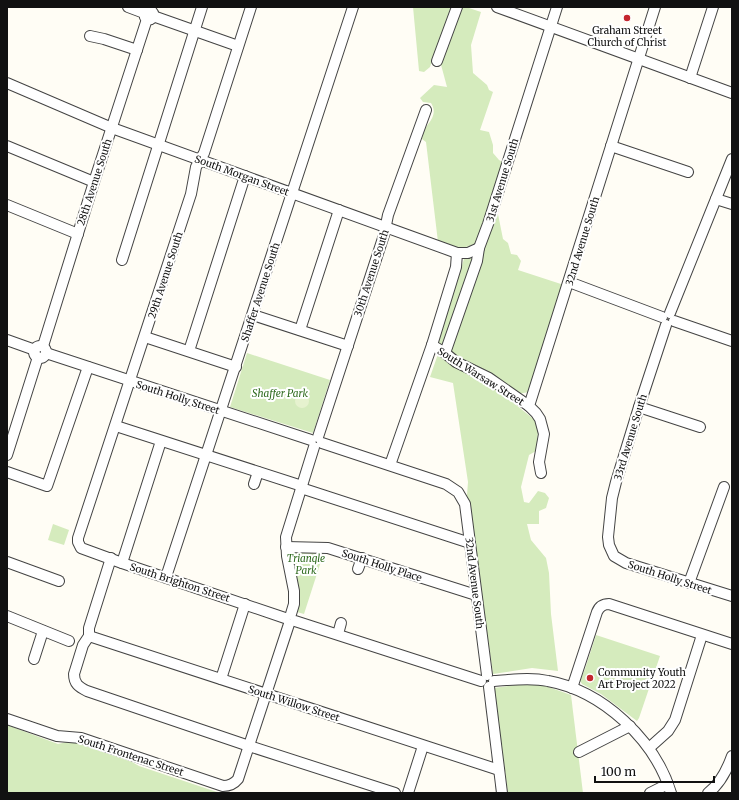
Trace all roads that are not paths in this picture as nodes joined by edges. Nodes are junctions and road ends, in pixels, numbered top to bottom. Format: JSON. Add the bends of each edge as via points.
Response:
{"nodes":[{"id":1,"x":128,"y":7,"type":"edge"},
{"id":2,"x":202,"y":7,"type":"edge"},
{"id":3,"x":251,"y":7,"type":"edge"},
{"id":4,"x":353,"y":7,"type":"edge"},
{"id":5,"x":457,"y":7,"type":"edge"},
{"id":6,"x":498,"y":7,"type":"edge"},
{"id":7,"x":557,"y":7,"type":"edge"},
{"id":8,"x":655,"y":7,"type":"edge"},
{"id":9,"x":713,"y":7,"type":"edge"},
{"id":10,"x":149,"y":13,"type":"edge"},
{"id":11,"x":550,"y":26,"type":"junction"},
{"id":12,"x":194,"y":30,"type":"junction"},
{"id":13,"x":90,"y":36,"type":"dead end"},
{"id":14,"x":238,"y":46,"type":"junction"},
{"id":15,"x":137,"y":50,"type":"junction"},
{"id":16,"x":639,"y":59,"type":"junction"},
{"id":17,"x":437,"y":61,"type":"dead end"},
{"id":18,"x":690,"y":78,"type":"junction"},
{"id":19,"x":7,"y":83,"type":"edge"},
{"id":20,"x":732,"y":93,"type":"edge"},
{"id":21,"x":426,"y":110,"type":"dead end"},
{"id":22,"x":112,"y":128,"type":"junction"},
{"id":23,"x":158,"y":144,"type":"junction"},
{"id":24,"x":7,"y":146,"type":"edge"},
{"id":25,"x":611,"y":146,"type":"junction"},
{"id":26,"x":732,"y":159,"type":"edge"},
{"id":27,"x":200,"y":160,"type":"junction"},
{"id":28,"x":688,"y":172,"type":"dead end"},
{"id":29,"x":245,"y":176,"type":"junction"},
{"id":30,"x":94,"y":182,"type":"junction"},
{"id":31,"x":293,"y":193,"type":"junction"},
{"id":32,"x":716,"y":199,"type":"junction"},
{"id":33,"x":732,"y":204,"type":"edge"},
{"id":34,"x":7,"y":205,"type":"edge"},
{"id":35,"x":339,"y":210,"type":"junction"},
{"id":36,"x":386,"y":227,"type":"junction"},
{"id":37,"x":78,"y":234,"type":"junction"},
{"id":38,"x":479,"y":248,"type":"junction"},
{"id":39,"x":457,"y":254,"type":"junction"},
{"id":40,"x":122,"y":260,"type":"dead end"},
{"id":41,"x":569,"y":282,"type":"junction"},
{"id":42,"x":253,"y":315,"type":"junction"},
{"id":43,"x":668,"y":319,"type":"junction"},
{"id":44,"x":300,"y":330,"type":"junction"},
{"id":45,"x":144,"y":337,"type":"junction"},
{"id":46,"x":7,"y":340,"type":"edge"},
{"id":47,"x":732,"y":341,"type":"edge"},
{"id":48,"x":432,"y":345,"type":"junction"},
{"id":49,"x":348,"y":346,"type":"junction"},
{"id":50,"x":189,"y":351,"type":"junction"},
{"id":51,"x":40,"y":352,"type":"junction"},
{"id":52,"x":445,"y":353,"type":"junction"},
{"id":53,"x":88,"y":367,"type":"junction"},
{"id":54,"x":236,"y":367,"type":"junction"},
{"id":55,"x":130,"y":381,"type":"junction"},
{"id":56,"x":529,"y":406,"type":"junction"},
{"id":57,"x":639,"y":407,"type":"junction"},
{"id":58,"x":221,"y":411,"type":"junction"},
{"id":59,"x":116,"y":426,"type":"junction"},
{"id":60,"x":700,"y":427,"type":"dead end"},
{"id":61,"x":161,"y":441,"type":"junction"},
{"id":62,"x":316,"y":442,"type":"junction"},
{"id":63,"x":7,"y":454,"type":"edge"},
{"id":64,"x":207,"y":455,"type":"junction"},
{"id":65,"x":390,"y":465,"type":"junction"},
{"id":66,"x":7,"y":472,"type":"edge"},
{"id":67,"x":258,"y":472,"type":"junction"},
{"id":68,"x":540,"y":473,"type":"dead end"},
{"id":69,"x":254,"y":484,"type":"dead end"},
{"id":70,"x":302,"y":487,"type":"junction"},
{"id":71,"x":724,"y":487,"type":"dead end"},
{"id":72,"x":458,"y":492,"type":"joint"},
{"id":73,"x":78,"y":542,"type":"joint"},
{"id":74,"x":470,"y":543,"type":"junction"},
{"id":75,"x":286,"y":547,"type":"junction"},
{"id":76,"x":611,"y":552,"type":"joint"},
{"id":77,"x":111,"y":558,"type":"junction"},
{"id":78,"x":362,"y":558,"type":"junction"},
{"id":79,"x":7,"y":562,"type":"edge"},
{"id":80,"x":122,"y":563,"type":"junction"},
{"id":81,"x":358,"y":569,"type":"dead end"},
{"id":82,"x":166,"y":578,"type":"junction"},
{"id":83,"x":59,"y":581,"type":"dead end"},
{"id":84,"x":689,"y":583,"type":"junction"},
{"id":85,"x":476,"y":596,"type":"junction"},
{"id":86,"x":732,"y":596,"type":"edge"},
{"id":87,"x":245,"y":604,"type":"junction"},
{"id":88,"x":7,"y":616,"type":"edge"},
{"id":89,"x":290,"y":619,"type":"junction"},
{"id":90,"x":341,"y":624,"type":"dead end"},
{"id":91,"x":43,"y":631,"type":"junction"},
{"id":92,"x":338,"y":634,"type":"junction"},
{"id":93,"x":702,"y":635,"type":"junction"},
{"id":94,"x":89,"y":636,"type":"junction"},
{"id":95,"x":69,"y":641,"type":"dead end"},
{"id":96,"x":732,"y":644,"type":"edge"},
{"id":97,"x":34,"y":659,"type":"dead end"},
{"id":98,"x":221,"y":679,"type":"junction"},
{"id":99,"x":488,"y":681,"type":"junction"},
{"id":100,"x":572,"y":688,"type":"junction"},
{"id":101,"x":266,"y":694,"type":"junction"},
{"id":102,"x":7,"y":719,"type":"edge"},
{"id":103,"x":630,"y":726,"type":"junction"},
{"id":104,"x":249,"y":746,"type":"junction"},
{"id":105,"x":423,"y":746,"type":"junction"},
{"id":106,"x":649,"y":748,"type":"junction"},
{"id":107,"x":579,"y":752,"type":"dead end"},
{"id":108,"x":732,"y":756,"type":"edge"},
{"id":109,"x":499,"y":770,"type":"junction"},
{"id":110,"x":232,"y":785,"type":"joint"},
{"id":111,"x":670,"y":789,"type":"edge"},
{"id":112,"x":395,"y":793,"type":"edge"},
{"id":113,"x":408,"y":793,"type":"edge"},
{"id":114,"x":502,"y":793,"type":"edge"},
{"id":115,"x":650,"y":793,"type":"edge"},
{"id":116,"x":708,"y":793,"type":"edge"}],
"edges":[{"from":1,"to":10,"type":"street"},
{"from":2,"to":12,"type":"street"},
{"from":3,"to":14,"type":"street","name":"29th Avenue South"},
{"from":4,"to":31,"type":"street","name":"Shaffer Avenue South"},
{"from":5,"to":17,"type":"street"},
{"from":6,"to":11,"type":"street"},
{"from":7,"to":11,"type":"street","name":"31st Avenue South"},
{"from":8,"to":16,"type":"street","name":"32nd Avenue South"},
{"from":9,"to":18,"type":"street"},
{"from":10,"to":12,"type":"street"},
{"from":10,"to":15,"type":"street","name":"28th Avenue South"},
{"from":11,"to":16,"type":"street"},
{"from":11,"to":38,"type":"street","name":"31st Avenue South"},
{"from":12,"to":14,"type":"street"},
{"from":12,"to":23,"type":"street"},
{"from":13,"to":15,"type":"street"},
{"from":14,"to":27,"type":"street","name":"29th Avenue South"},
{"from":15,"to":22,"type":"street","name":"28th Avenue South"},
{"from":16,"to":18,"type":"street"},
{"from":16,"to":25,"type":"street","name":"32nd Avenue South"},
{"from":18,"to":20,"type":"street"},
{"from":19,"to":22,"type":"street","name":"South Morgan Street"},
{"from":21,"to":36,"type":"street","name":"30th Avenue South"},
{"from":22,"to":23,"type":"street","name":"South Morgan Street"},
{"from":22,"to":30,"type":"street","name":"28th Avenue South"},
{"from":23,"to":27,"type":"street","name":"South Morgan Street"},
{"from":23,"to":40,"type":"street"},
{"from":24,"to":30,"type":"street"},
{"from":25,"to":28,"type":"street"},
{"from":25,"to":41,"type":"street","name":"32nd Avenue South"},
{"from":26,"to":32,"type":"street","name":"33rd Avenue South"},
{"from":27,"to":29,"type":"street","name":"South Morgan Street"},
{"from":27,"to":45,"type":"street","name":"29th Avenue South"},
{"from":29,"to":31,"type":"street","name":"South Morgan Street"},
{"from":29,"to":50,"type":"street"},
{"from":30,"to":37,"type":"street","name":"28th Avenue South"},
{"from":31,"to":35,"type":"street","name":"South Morgan Street"},
{"from":31,"to":42,"type":"street","name":"Shaffer Avenue South"},
{"from":32,"to":33,"type":"street"},
{"from":32,"to":43,"type":"street","name":"33rd Avenue South"},
{"from":34,"to":37,"type":"street"},
{"from":35,"to":36,"type":"street","name":"South Morgan Street"},
{"from":35,"to":44,"type":"street"},
{"from":36,"to":39,"type":"street","name":"South Morgan Street"},
{"from":36,"to":49,"type":"street","name":"30th Avenue South"},
{"from":37,"to":51,"type":"street","name":"28th Avenue South"},
{"from":38,"to":39,"type":"street"},
{"from":38,"to":52,"type":"street","name":"31st Avenue South","via":[[477,261]]},
{"from":39,"to":48,"type":"street","via":[[456,267]]},
{"from":41,"to":43,"type":"street"},
{"from":41,"to":56,"type":"street","name":"32nd Avenue South"},
{"from":42,"to":44,"type":"street"},
{"from":42,"to":54,"type":"street","name":"Shaffer Avenue South"},
{"from":43,"to":47,"type":"street"},
{"from":43,"to":57,"type":"street","name":"33rd Avenue South"},
{"from":44,"to":49,"type":"street"},
{"from":45,"to":50,"type":"street"},
{"from":45,"to":55,"type":"street","name":"29th Avenue South"},
{"from":46,"to":51,"type":"street","name":"South Holly Street"},
{"from":48,"to":52,"type":"street","name":"South Warsaw Street"},
{"from":48,"to":65,"type":"street"},
{"from":49,"to":62,"type":"street","name":"30th Avenue South","via":[[334,399]]},
{"from":50,"to":54,"type":"street"},
{"from":51,"to":53,"type":"street","name":"South Holly Street"},
{"from":51,"to":63,"type":"street","name":"28th Avenue South"},
{"from":52,"to":56,"type":"street","name":"South Warsaw Street","via":[[456,362],[489,378]]},
{"from":53,"to":55,"type":"street","name":"South Holly Street"},
{"from":53,"to":66,"type":"street","via":[[47,486]]},
{"from":54,"to":58,"type":"street","name":"Shaffer Avenue South"},
{"from":55,"to":58,"type":"street","name":"South Holly Street"},
{"from":55,"to":59,"type":"street","name":"29th Avenue South"},
{"from":56,"to":68,"type":"street","via":[[540,419],[544,434],[539,462]]},
{"from":57,"to":60,"type":"street"},
{"from":57,"to":76,"type":"street","name":"33rd Avenue South","via":[[612,498],[608,537]]},
{"from":58,"to":62,"type":"street","name":"South Holly Street"},
{"from":58,"to":64,"type":"street","name":"Shaffer Avenue South"},
{"from":59,"to":61,"type":"street"},
{"from":59,"to":73,"type":"street","name":"29th Avenue South"},
{"from":61,"to":64,"type":"street"},
{"from":61,"to":80,"type":"street"},
{"from":62,"to":65,"type":"street","name":"South Holly Street"},
{"from":62,"to":70,"type":"street","name":"30th Avenue South"},
{"from":64,"to":67,"type":"street"},
{"from":64,"to":82,"type":"street","name":"Shaffer Avenue South"},
{"from":65,"to":72,"type":"street","name":"South Holly Street","via":[[446,484]]},
{"from":67,"to":69,"type":"street"},
{"from":67,"to":70,"type":"street"},
{"from":70,"to":74,"type":"street"},
{"from":70,"to":75,"type":"street","name":"30th Avenue South","via":[[287,531]]},
{"from":71,"to":84,"type":"street"},
{"from":72,"to":74,"type":"street","name":"32nd Avenue South","via":[[465,504]]},
{"from":73,"to":77,"type":"street","name":"South Brighton Street","via":[[81,548]]},
{"from":74,"to":85,"type":"street","name":"32nd Avenue South"},
{"from":75,"to":78,"type":"street","name":"South Holly Place","via":[[328,548]]},
{"from":75,"to":89,"type":"street","name":"30th Avenue South","via":[[294,591]]},
{"from":76,"to":84,"type":"street","name":"South Holly Street","via":[[626,563]]},
{"from":77,"to":80,"type":"street","name":"South Brighton Street"},
{"from":77,"to":94,"type":"street","via":[[88,628]]},
{"from":78,"to":81,"type":"street"},
{"from":78,"to":85,"type":"street","name":"South Holly Place"},
{"from":79,"to":83,"type":"street"},
{"from":80,"to":82,"type":"street","name":"South Brighton Street"},
{"from":82,"to":87,"type":"street","name":"South Brighton Street","via":[[219,591]]},
{"from":84,"to":86,"type":"street","name":"South Holly Street"},
{"from":85,"to":99,"type":"street","name":"32nd Avenue South"},
{"from":87,"to":89,"type":"street","name":"South Brighton Street"},
{"from":87,"to":98,"type":"street"},
{"from":88,"to":91,"type":"street"},
{"from":89,"to":92,"type":"street","name":"South Brighton Street"},
{"from":89,"to":101,"type":"street","name":"30th Avenue South"},
{"from":90,"to":92,"type":"street"},
{"from":91,"to":95,"type":"street"},
{"from":91,"to":97,"type":"street"},
{"from":92,"to":99,"type":"street","name":"South Brighton Street"},
{"from":93,"to":96,"type":"street"},
{"from":93,"to":100,"type":"street","via":[[609,604],[602,606],[597,612]]},
{"from":93,"to":106,"type":"street","via":[[675,720],[668,731]]},
{"from":94,"to":98,"type":"street","name":"South Willow Street"},
{"from":94,"to":104,"type":"street","via":[[83,645],[74,674],[76,685],[87,691]]},
{"from":98,"to":101,"type":"street","name":"South Willow Street"},
{"from":99,"to":100,"type":"street","via":[[537,679]]},
{"from":99,"to":109,"type":"street","name":"32nd Avenue South"},
{"from":100,"to":103,"type":"street","via":[[603,704]]},
{"from":101,"to":104,"type":"street","name":"30th Avenue South"},
{"from":101,"to":105,"type":"street","name":"South Willow Street"},
{"from":102,"to":110,"type":"street","name":"South Frontenac Street","via":[[26,731],[74,736],[223,786]]},
{"from":103,"to":106,"type":"street"},
{"from":103,"to":107,"type":"street"},
{"from":104,"to":110,"type":"street","name":"30th Avenue South","via":[[238,779]]},
{"from":104,"to":112,"type":"street"},
{"from":105,"to":109,"type":"street","name":"South Willow Street"},
{"from":105,"to":113,"type":"street"},
{"from":106,"to":111,"type":"street"},
{"from":108,"to":116,"type":"street","via":[[720,781]]},
{"from":109,"to":114,"type":"street","name":"32nd Avenue South"},
{"from":111,"to":115,"type":"street"}]}
